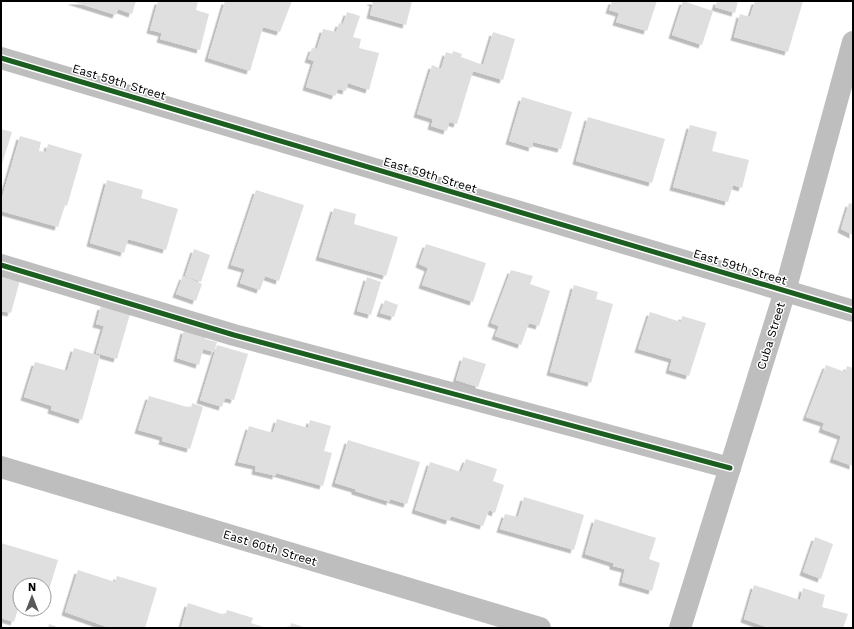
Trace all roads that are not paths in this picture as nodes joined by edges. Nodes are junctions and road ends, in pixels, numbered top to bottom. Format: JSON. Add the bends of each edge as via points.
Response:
{"nodes":[{"id":1,"x":853,"y":42,"type":"edge"},
{"id":2,"x":1,"y":58,"type":"edge"},
{"id":3,"x":1,"y":265,"type":"edge"},
{"id":4,"x":785,"y":291,"type":"junction"},
{"id":5,"x":853,"y":311,"type":"edge"},
{"id":6,"x":1,"y":467,"type":"edge"},
{"id":7,"x":730,"y":468,"type":"junction"},
{"id":8,"x":540,"y":628,"type":"edge"},
{"id":9,"x":680,"y":628,"type":"edge"}],
"edges":[{"from":1,"to":4,"type":"street","name":"Cuba Street"},
{"from":2,"to":4,"type":"street","name":"East 59th Street"},
{"from":3,"to":7,"type":"street","via":[[234,335]]},
{"from":4,"to":5,"type":"street","name":"East 59th Street"},
{"from":4,"to":7,"type":"street","name":"Cuba Street"},
{"from":6,"to":8,"type":"street","name":"East 60th Street"},
{"from":7,"to":9,"type":"street","name":"Cuba Street"}]}
